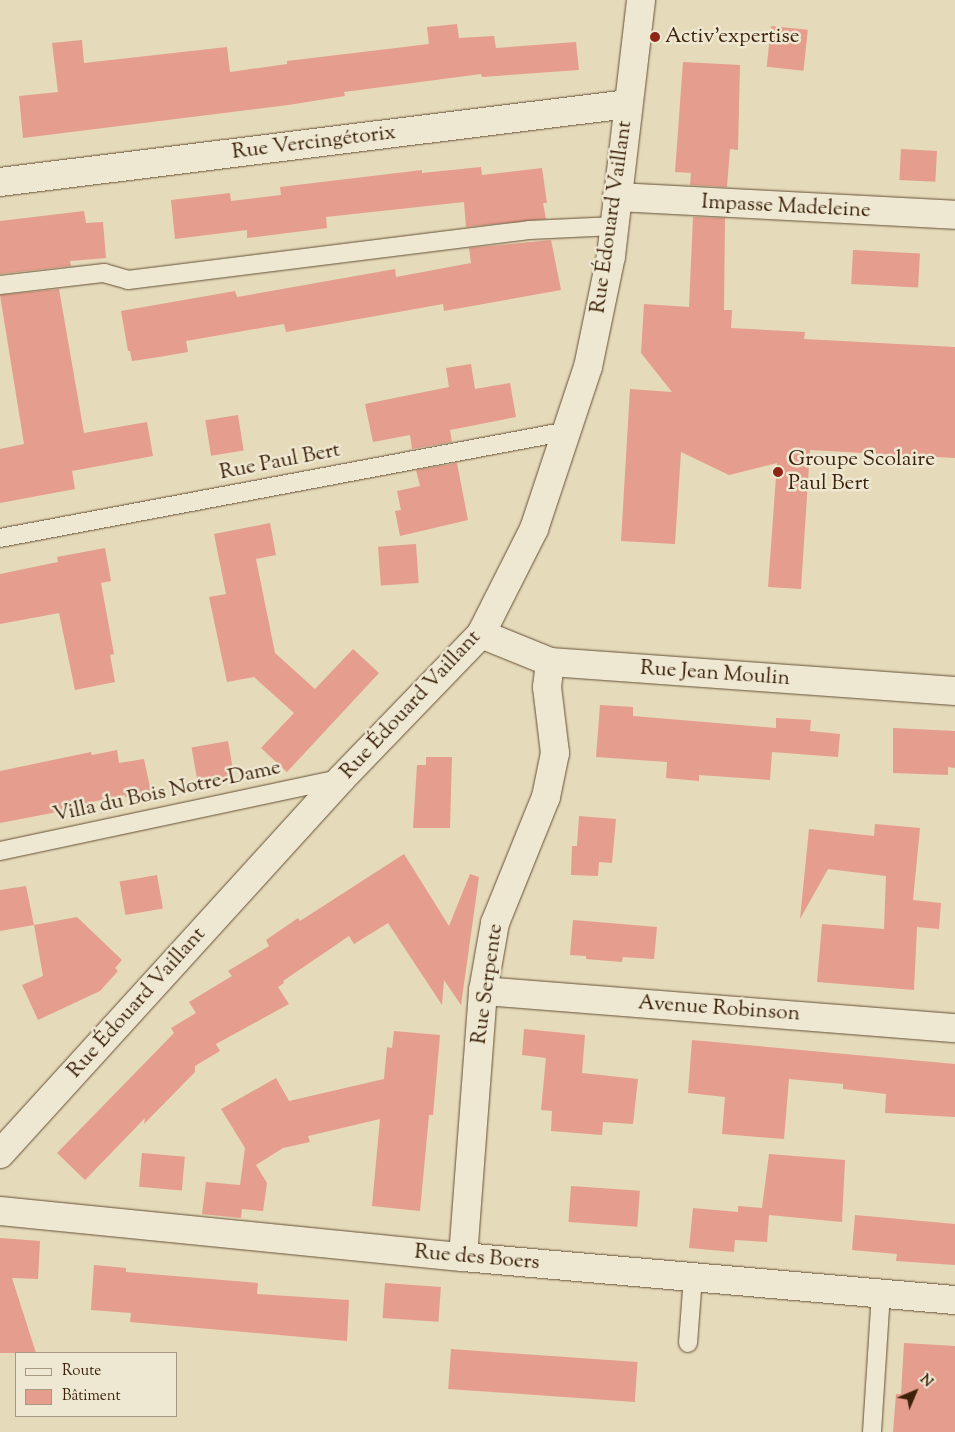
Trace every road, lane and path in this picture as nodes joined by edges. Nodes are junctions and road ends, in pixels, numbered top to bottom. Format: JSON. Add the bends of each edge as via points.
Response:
{"nodes":[{"id":1,"x":641,"y":0,"type":"edge"},
{"id":2,"x":628,"y":104,"type":"junction"},
{"id":3,"x":0,"y":182,"type":"edge"},
{"id":4,"x":617,"y":197,"type":"junction"},
{"id":5,"x":955,"y":215,"type":"edge"},
{"id":6,"x":615,"y":226,"type":"junction"},
{"id":7,"x":0,"y":285,"type":"edge"},
{"id":8,"x":568,"y":431,"type":"junction"},
{"id":9,"x":0,"y":538,"type":"edge"},
{"id":10,"x":481,"y":634,"type":"junction"},
{"id":11,"x":550,"y":662,"type":"junction"},
{"id":12,"x":955,"y":691,"type":"edge"},
{"id":13,"x":342,"y":778,"type":"junction"},
{"id":14,"x":0,"y":851,"type":"edge"},
{"id":15,"x":483,"y":991,"type":"junction"},
{"id":16,"x":955,"y":1028,"type":"edge"},
{"id":17,"x":0,"y":1154,"type":"edge"},
{"id":18,"x":0,"y":1211,"type":"edge"},
{"id":19,"x":463,"y":1257,"type":"junction"},
{"id":20,"x":693,"y":1277,"type":"junction"},
{"id":21,"x":880,"y":1294,"type":"junction"},
{"id":22,"x":955,"y":1300,"type":"edge"},
{"id":23,"x":688,"y":1343,"type":"dead end"},
{"id":24,"x":872,"y":1432,"type":"edge"}],
"edges":[{"from":1,"to":2,"type":"street","name":"Rue Édouard Vaillant"},
{"from":2,"to":3,"type":"street","name":"Rue Vercingétorix"},
{"from":2,"to":4,"type":"street","name":"Rue Édouard Vaillant"},
{"from":4,"to":5,"type":"street","name":"Impasse Madeleine"},
{"from":4,"to":6,"type":"street","name":"Rue Édouard Vaillant"},
{"from":6,"to":7,"type":"lane","via":[[529,230],[128,280],[104,273]]},
{"from":6,"to":8,"type":"street","name":"Rue Édouard Vaillant","via":[[612,256],[588,368]]},
{"from":8,"to":9,"type":"lane","name":"Rue Paul Bert"},
{"from":8,"to":10,"type":"street","name":"Rue Édouard Vaillant","via":[[534,529]]},
{"from":10,"to":11,"type":"street","name":"Rue Jean Moulin"},
{"from":10,"to":13,"type":"street","name":"Rue Édouard Vaillant"},
{"from":11,"to":12,"type":"street","name":"Rue Jean Moulin"},
{"from":11,"to":15,"type":"street","name":"Rue Serpente","via":[[548,687],[555,753],[546,797],[495,923]]},
{"from":13,"to":14,"type":"lane","name":"Villa du Bois Notre-Dame"},
{"from":13,"to":17,"type":"street","name":"Rue Édouard Vaillant"},
{"from":15,"to":16,"type":"street","name":"Avenue Robinson"},
{"from":15,"to":19,"type":"street","name":"Rue Serpente"},
{"from":18,"to":19,"type":"street","name":"Rue des Boers"},
{"from":19,"to":20,"type":"street","name":"Rue des Boers"},
{"from":20,"to":21,"type":"street","name":"Rue des Boers"},
{"from":20,"to":23,"type":"lane"},
{"from":21,"to":22,"type":"street","name":"Rue des Boers"},
{"from":21,"to":24,"type":"lane"}]}
